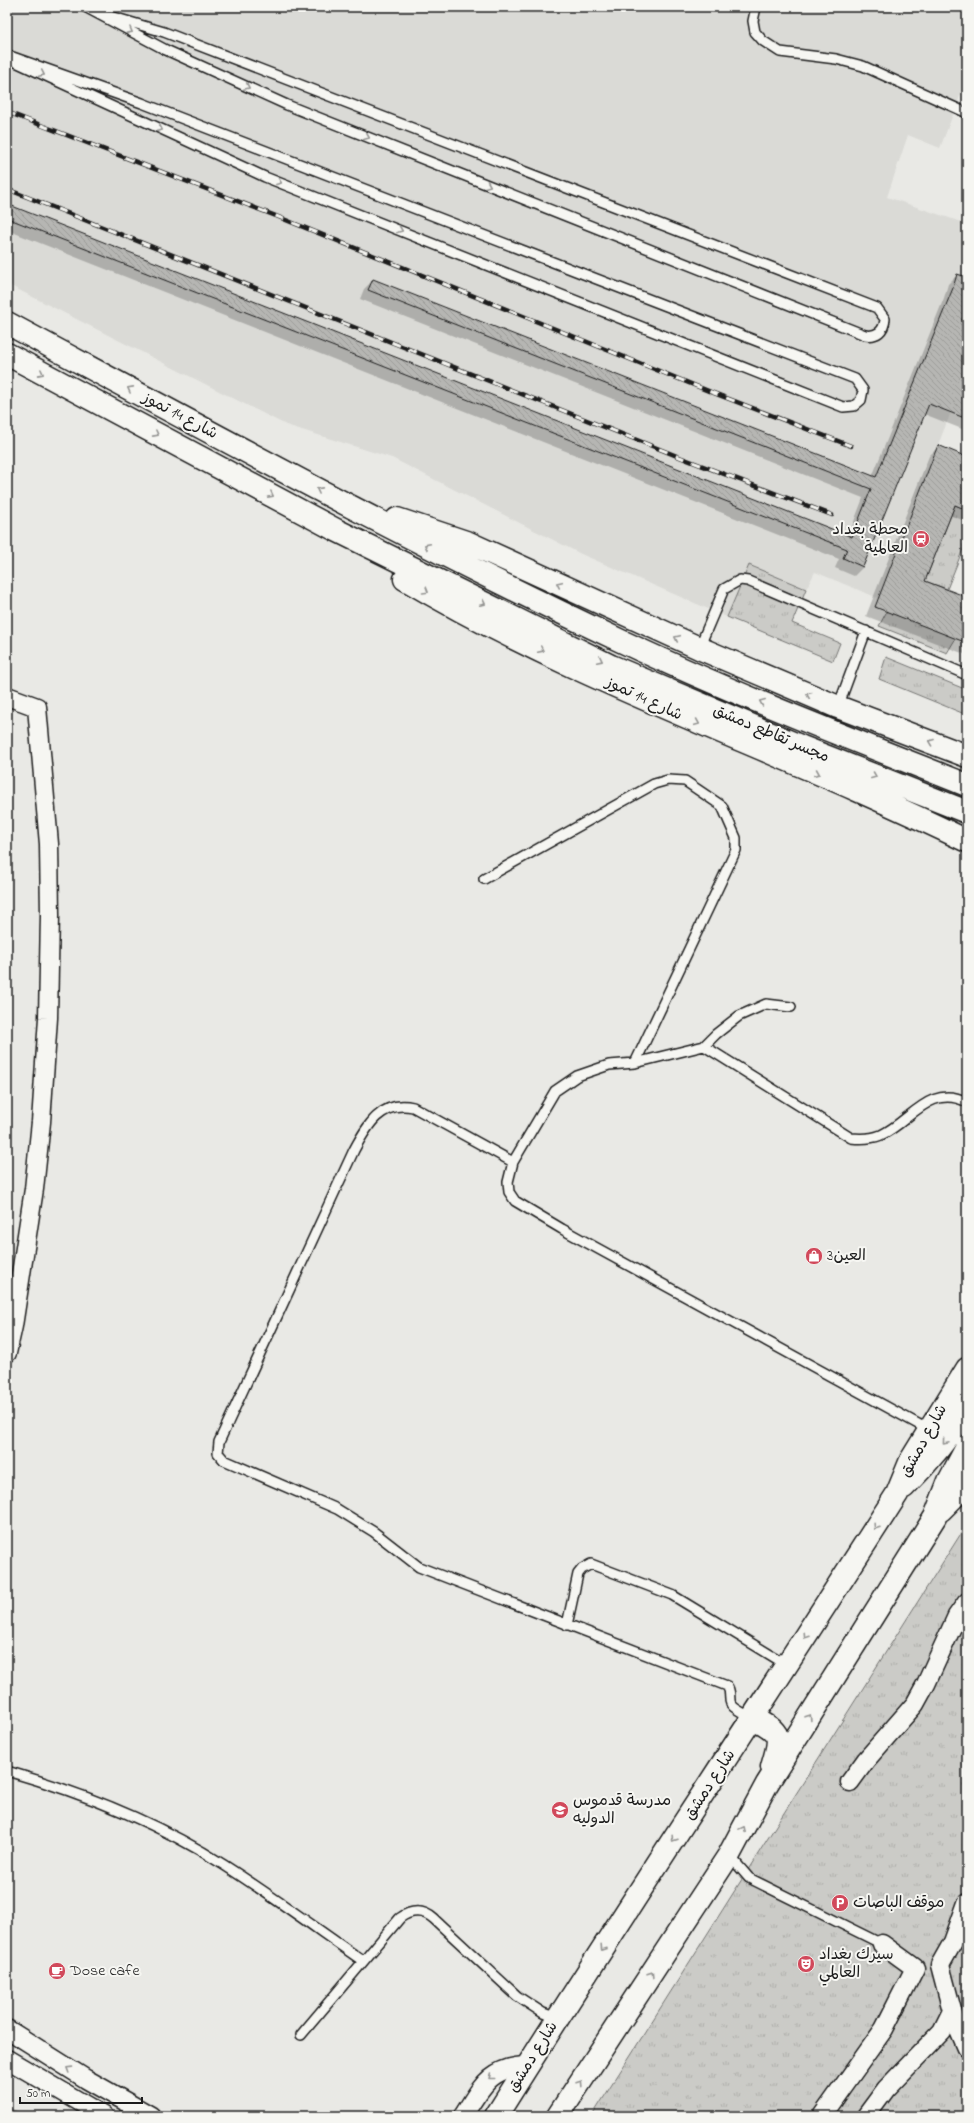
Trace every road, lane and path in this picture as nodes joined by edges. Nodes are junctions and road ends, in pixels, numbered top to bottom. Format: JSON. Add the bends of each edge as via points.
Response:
{"nodes":[{"id":1,"x":85,"y":7,"type":"edge"},
{"id":2,"x":756,"y":7,"type":"edge"},
{"id":3,"x":96,"y":12,"type":"junction"},
{"id":4,"x":7,"y":57,"type":"edge"},
{"id":5,"x":967,"y":115,"type":"edge"},
{"id":6,"x":7,"y":323,"type":"edge"},
{"id":7,"x":7,"y":354,"type":"edge"},
{"id":8,"x":353,"y":508,"type":"junction"},
{"id":9,"x":336,"y":530,"type":"junction"},
{"id":10,"x":462,"y":563,"type":"joint"},
{"id":11,"x":448,"y":586,"type":"joint"},
{"id":12,"x":866,"y":631,"type":"junction"},
{"id":13,"x":699,"y":648,"type":"junction"},
{"id":14,"x":967,"y":675,"type":"edge"},
{"id":15,"x":7,"y":696,"type":"edge"},
{"id":16,"x":838,"y":707,"type":"junction"},
{"id":17,"x":967,"y":756,"type":"edge"},
{"id":18,"x":967,"y":785,"type":"edge"},
{"id":19,"x":967,"y":812,"type":"edge"},
{"id":20,"x":967,"y":841,"type":"edge"},
{"id":21,"x":484,"y":879,"type":"dead end"},
{"id":22,"x":791,"y":1007,"type":"dead end"},
{"id":23,"x":704,"y":1046,"type":"junction"},
{"id":24,"x":635,"y":1063,"type":"junction"},
{"id":25,"x":967,"y":1102,"type":"edge"},
{"id":26,"x":513,"y":1162,"type":"junction"},
{"id":27,"x":7,"y":1352,"type":"edge"},
{"id":28,"x":967,"y":1370,"type":"edge"},
{"id":29,"x":967,"y":1409,"type":"edge"},
{"id":30,"x":929,"y":1430,"type":"junction"},
{"id":31,"x":967,"y":1447,"type":"edge"},
{"id":32,"x":967,"y":1484,"type":"edge"},
{"id":33,"x":897,"y":1494,"type":"junction"},
{"id":34,"x":935,"y":1516,"type":"junction"},
{"id":35,"x":967,"y":1602,"type":"edge"},
{"id":36,"x":567,"y":1625,"type":"junction"},
{"id":37,"x":787,"y":1665,"type":"junction"},
{"id":38,"x":753,"y":1718,"type":"junction"},
{"id":39,"x":7,"y":1771,"type":"edge"},
{"id":40,"x":850,"y":1782,"type":"dead end"},
{"id":41,"x":767,"y":1784,"type":"junction"},
{"id":42,"x":729,"y":1855,"type":"junction"},
{"id":43,"x":967,"y":1903,"type":"edge"},
{"id":44,"x":882,"y":1944,"type":"joint"},
{"id":45,"x":363,"y":1961,"type":"junction"},
{"id":46,"x":940,"y":1965,"type":"junction"},
{"id":47,"x":915,"y":1968,"type":"junction"},
{"id":48,"x":952,"y":2010,"type":"junction"},
{"id":49,"x":557,"y":2018,"type":"junction"},
{"id":50,"x":7,"y":2029,"type":"edge"},
{"id":51,"x":301,"y":2035,"type":"dead end"},
{"id":52,"x":967,"y":2048,"type":"edge"},
{"id":53,"x":7,"y":2059,"type":"edge"},
{"id":54,"x":528,"y":2066,"type":"junction"},
{"id":55,"x":104,"y":2116,"type":"edge"},
{"id":56,"x":151,"y":2116,"type":"edge"},
{"id":57,"x":463,"y":2116,"type":"edge"},
{"id":58,"x":496,"y":2116,"type":"edge"},
{"id":59,"x":558,"y":2116,"type":"edge"},
{"id":60,"x":822,"y":2116,"type":"edge"},
{"id":61,"x":866,"y":2116,"type":"edge"}],
"edges":[{"from":1,"to":3,"type":"lane"},
{"from":2,"to":5,"type":"lane","via":[[753,21],[755,32],[763,41],[780,52],[836,58],[864,66]]},
{"from":3,"to":3,"type":"lane","one_way":true,"via":[[166,50],[287,105],[865,335],[875,335],[883,328],[885,319],[877,308],[171,35]]},
{"from":4,"to":4,"type":"lane","one_way":true,"via":[[265,177],[843,406],[854,406],[861,400],[863,390],[855,379],[150,106]]},
{"from":8,"to":6,"type":"main road","name":"شارع 14 تموز","one_way":true},
{"from":7,"to":9,"type":"main road","name":"شارع 14 تموز","one_way":true},
{"from":10,"to":8,"type":"main road","name":"شارع 14 تموز","one_way":true},
{"from":13,"to":8,"type":"main road","name":"شارع 14 تموز","one_way":true,"via":[[469,543],[412,523]]},
{"from":9,"to":11,"type":"main road","name":"شارع 14 تموز"},
{"from":9,"to":20,"type":"main road","name":"شارع 14 تموز","one_way":true,"via":[[389,569],[444,602],[563,661]]},
{"from":18,"to":10,"type":"main road","name":"مجسر تقاطع دمشق","one_way":true,"via":[[813,724],[622,642]]},
{"from":11,"to":19,"type":"main road","name":"مجسر تقاطع دمشق","one_way":true,"via":[[611,666],[802,747]]},
{"from":12,"to":13,"type":"lane","via":[[748,581],[740,580],[724,589]]},
{"from":12,"to":14,"type":"lane"},
{"from":12,"to":16,"type":"lane"},
{"from":16,"to":13,"type":"main road","name":"شارع 14 تموز","one_way":true},
{"from":15,"to":27,"type":"street","via":[[37,707],[49,844],[50,914],[48,1018],[41,1122],[34,1189]]},
{"from":17,"to":16,"type":"main road","name":"شارع 14 تموز","one_way":true},
{"from":21,"to":24,"type":"lane","via":[[654,784],[668,780],[685,781],[722,806],[736,838],[736,850]]},
{"from":22,"to":23,"type":"lane","via":[[766,1004],[752,1010],[739,1016]]},
{"from":23,"to":24,"type":"lane"},
{"from":23,"to":25,"type":"lane","via":[[850,1138],[879,1136],[913,1111],[938,1098],[956,1096]]},
{"from":24,"to":26,"type":"lane","via":[[608,1065],[583,1074],[555,1091]]},
{"from":26,"to":30,"type":"lane","via":[[508,1182],[510,1192],[516,1201]]},
{"from":26,"to":36,"type":"lane","via":[[413,1107],[396,1106],[375,1117],[354,1150],[217,1450],[224,1460],[337,1509],[356,1520],[419,1567]]},
{"from":28,"to":30,"type":"main road","name":"شارع دمشق"},
{"from":29,"to":33,"type":"main road","name":"شارع دمشق","one_way":true,"via":[[950,1436]]},
{"from":30,"to":33,"type":"main road","name":"شارع دمشق","via":[[911,1460]]},
{"from":31,"to":34,"type":"main road","via":[[949,1481]]},
{"from":32,"to":34,"type":"main road"},
{"from":33,"to":37,"type":"main road","name":"شارع دمشق","one_way":true},
{"from":41,"to":34,"type":"main road","one_way":true},
{"from":35,"to":40,"type":"street","via":[[957,1616],[915,1704]]},
{"from":36,"to":37,"type":"lane","via":[[578,1574],[582,1568],[591,1564],[672,1595]]},
{"from":36,"to":38,"type":"lane","via":[[727,1686],[733,1706]]},
{"from":37,"to":38,"type":"main road","name":"شارع دمشق"},
{"from":38,"to":41,"type":"main road","via":[[772,1729],[778,1739],[779,1745]]},
{"from":38,"to":49,"type":"main road","name":"شارع دمشق","one_way":true},
{"from":39,"to":45,"type":"lane","via":[[88,1797],[164,1831],[223,1864]]},
{"from":42,"to":41,"type":"main road","one_way":true},
{"from":42,"to":44,"type":"lane","via":[[749,1878]]},
{"from":59,"to":42,"type":"main road","one_way":true},
{"from":43,"to":46,"type":"street","via":[[953,1942]]},
{"from":44,"to":47,"type":"street"},
{"from":45,"to":49,"type":"lane","via":[[400,1918],[411,1912],[423,1912],[434,1919],[517,1996]]},
{"from":45,"to":51,"type":"lane"},
{"from":46,"to":47,"type":"street"},
{"from":46,"to":48,"type":"street"},
{"from":47,"to":60,"type":"street","via":[[884,2029]]},
{"from":48,"to":52,"type":"street"},
{"from":48,"to":61,"type":"street","via":[[942,2031],[886,2089]]},
{"from":49,"to":54,"type":"main road","name":"شارع دمشق"},
{"from":56,"to":50,"type":"street","one_way":true},
{"from":53,"to":55,"type":"street"},
{"from":54,"to":57,"type":"street","one_way":true,"via":[[509,2068],[484,2082]]},
{"from":54,"to":58,"type":"main road","name":"شارع دمشق"}]}
